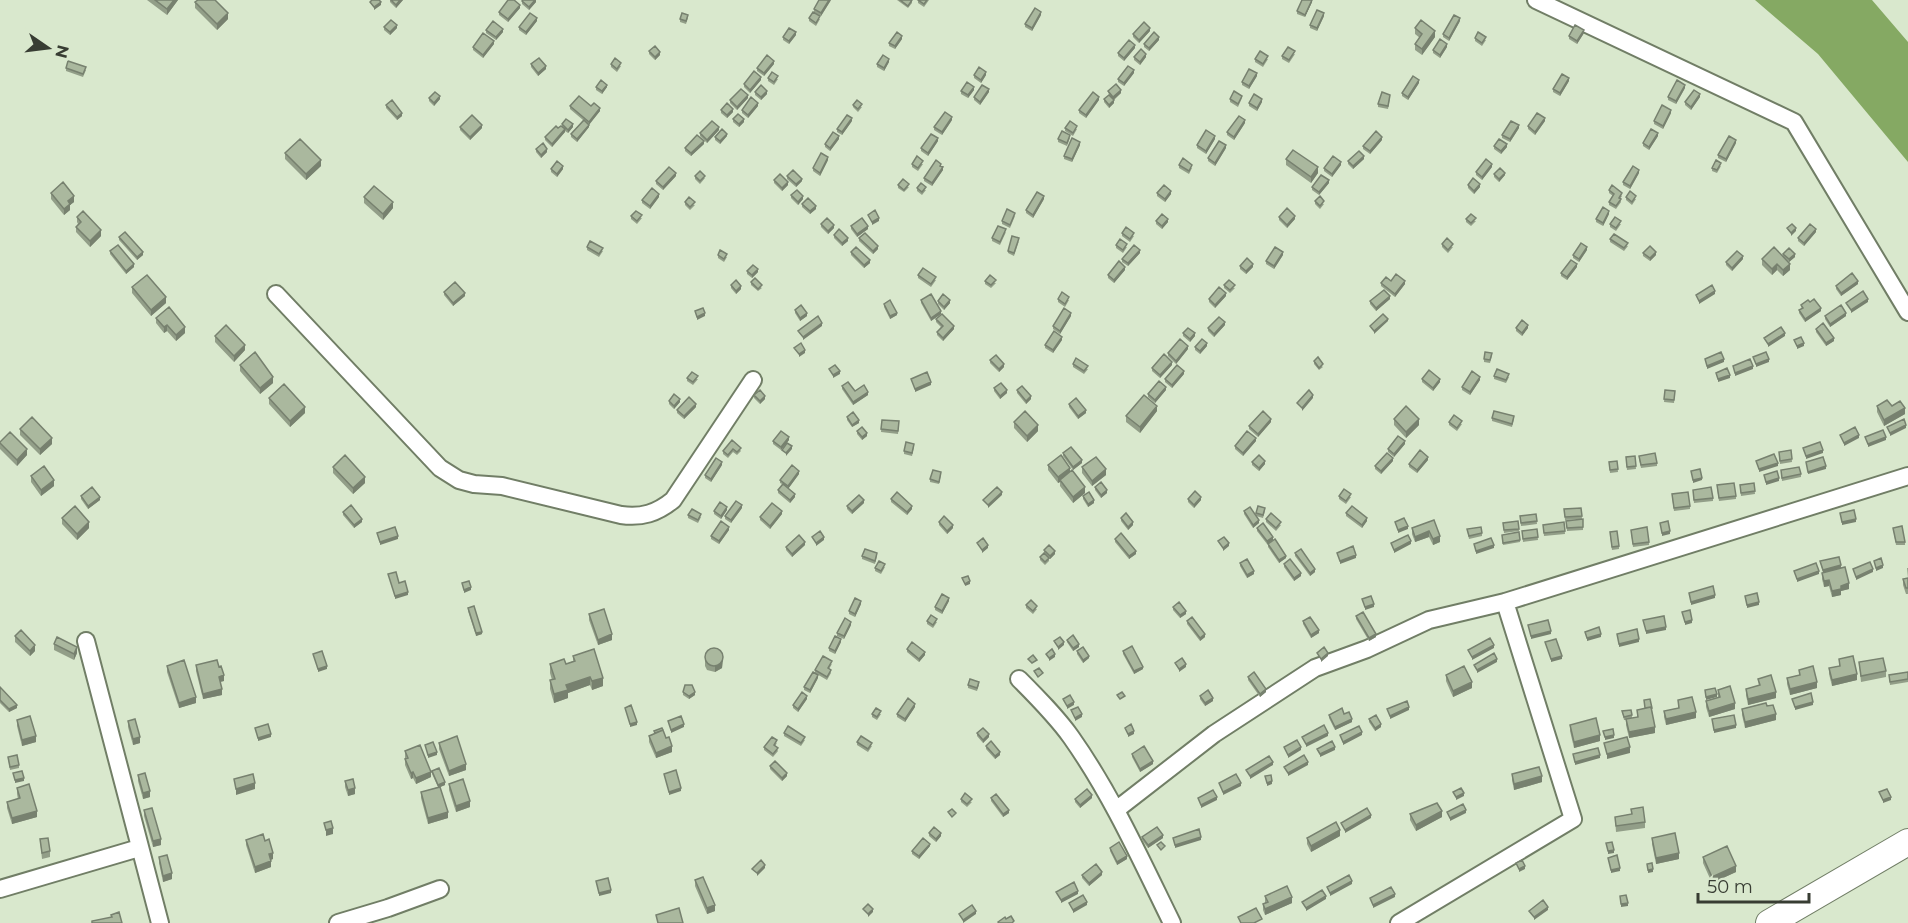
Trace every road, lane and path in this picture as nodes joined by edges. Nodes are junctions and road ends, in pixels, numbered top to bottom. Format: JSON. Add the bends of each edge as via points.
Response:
{"nodes":[{"id":1,"x":1536,"y":0,"type":"edge"},
{"id":2,"x":276,"y":294,"type":"dead end"},
{"id":3,"x":1908,"y":312,"type":"edge"},
{"id":4,"x":753,"y":380,"type":"dead end"},
{"id":5,"x":1908,"y":476,"type":"edge"},
{"id":6,"x":1505,"y":602,"type":"junction"},
{"id":7,"x":86,"y":641,"type":"dead end"},
{"id":8,"x":1019,"y":679,"type":"dead end"},
{"id":9,"x":1116,"y":810,"type":"junction"},
{"id":10,"x":1908,"y":842,"type":"edge"},
{"id":11,"x":139,"y":848,"type":"junction"},
{"id":12,"x":0,"y":889,"type":"edge"},
{"id":13,"x":440,"y":890,"type":"dead end"},
{"id":14,"x":160,"y":923,"type":"edge"},
{"id":15,"x":338,"y":923,"type":"edge"},
{"id":16,"x":1172,"y":923,"type":"edge"},
{"id":17,"x":1399,"y":923,"type":"edge"},
{"id":18,"x":1769,"y":923,"type":"edge"}],
"edges":[{"from":1,"to":3,"type":"street","via":[[1794,122]]},
{"from":2,"to":4,"type":"street","via":[[440,468],[474,484],[502,486],[621,515],[643,516],[673,500]]},
{"from":5,"to":6,"type":"street"},
{"from":6,"to":9,"type":"street","via":[[1429,620],[1315,668],[1214,734]]},
{"from":6,"to":17,"type":"street","via":[[1573,819]]},
{"from":7,"to":11,"type":"street"},
{"from":8,"to":9,"type":"street","via":[[1071,737]]},
{"from":9,"to":16,"type":"street"},
{"from":10,"to":18,"type":"main road"},
{"from":11,"to":12,"type":"street"},
{"from":11,"to":14,"type":"street"},
{"from":13,"to":15,"type":"street"}]}
